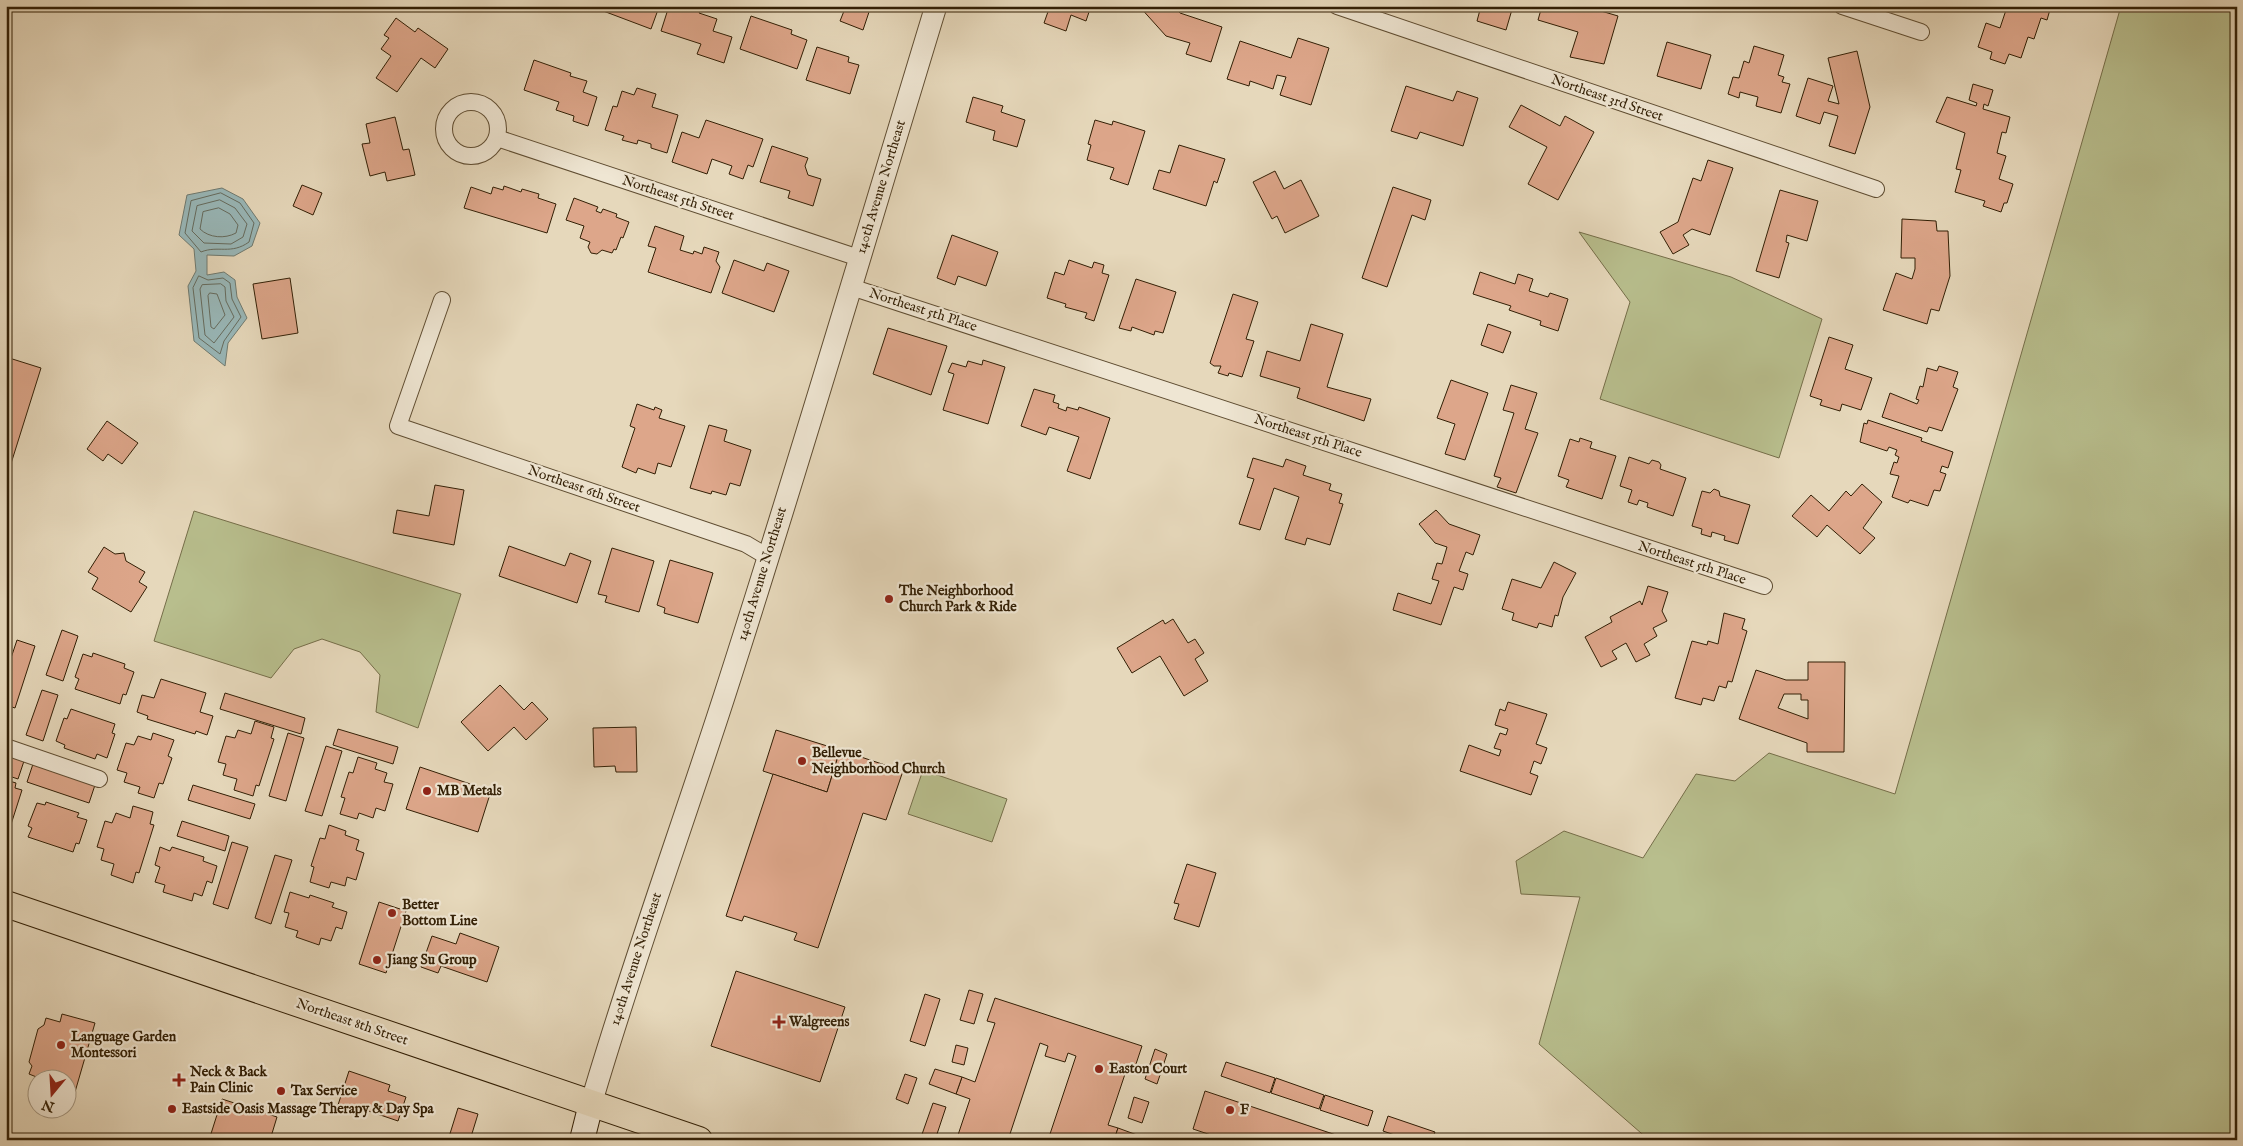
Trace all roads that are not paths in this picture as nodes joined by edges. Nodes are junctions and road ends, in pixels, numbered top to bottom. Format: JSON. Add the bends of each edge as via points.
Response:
{"nodes":[{"id":1,"x":936,"y":6,"type":"edge"},
{"id":2,"x":1337,"y":6,"type":"edge"},
{"id":3,"x":1842,"y":6,"type":"edge"},
{"id":4,"x":1921,"y":32,"type":"dead end"},
{"id":5,"x":497,"y":138,"type":"dead end"},
{"id":6,"x":1876,"y":189,"type":"dead end"},
{"id":7,"x":860,"y":258,"type":"junction"},
{"id":8,"x":851,"y":288,"type":"junction"},
{"id":9,"x":442,"y":300,"type":"dead end"},
{"id":10,"x":768,"y":557,"type":"junction"},
{"id":11,"x":1764,"y":586,"type":"dead end"},
{"id":12,"x":6,"y":747,"type":"edge"},
{"id":13,"x":99,"y":779,"type":"dead end"},
{"id":14,"x":6,"y":904,"type":"edge"},
{"id":15,"x":592,"y":1104,"type":"junction"},
{"id":16,"x":582,"y":1140,"type":"edge"},
{"id":17,"x":699,"y":1140,"type":"edge"}],
"edges":[{"from":1,"to":7,"type":"street","name":"140th Avenue Northeast"},
{"from":2,"to":6,"type":"street","name":"Northeast 3rd Street"},
{"from":3,"to":4,"type":"street"},
{"from":5,"to":7,"type":"street","name":"Northeast 5th Street"},
{"from":7,"to":8,"type":"street","name":"140th Avenue Northeast"},
{"from":8,"to":10,"type":"street","name":"140th Avenue Northeast"},
{"from":8,"to":11,"type":"street","name":"Northeast 5th Place"},
{"from":9,"to":10,"type":"street","name":"Northeast 6th Street","via":[[398,426],[746,544]]},
{"from":10,"to":15,"type":"street","name":"140th Avenue Northeast","via":[[654,903]]},
{"from":12,"to":13,"type":"street"},
{"from":14,"to":15,"type":"main road","name":"Northeast 8th Street"},
{"from":15,"to":16,"type":"main road","name":"140th Avenue Northeast"},
{"from":15,"to":17,"type":"main road","name":"Northeast 8th Street"}]}
